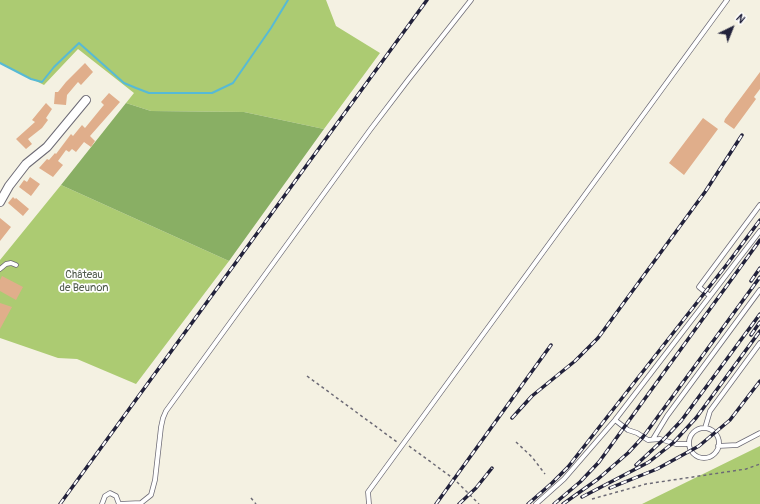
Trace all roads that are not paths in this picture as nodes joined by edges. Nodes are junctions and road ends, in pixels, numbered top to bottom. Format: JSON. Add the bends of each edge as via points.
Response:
{"nodes":[{"id":1,"x":471,"y":0,"type":"edge"},
{"id":2,"x":727,"y":0,"type":"edge"},
{"id":3,"x":86,"y":100,"type":"dead end"},
{"id":4,"x":0,"y":202,"type":"edge"},
{"id":5,"x":760,"y":205,"type":"edge"},
{"id":6,"x":760,"y":230,"type":"edge"},
{"id":7,"x":16,"y":265,"type":"dead end"},
{"id":8,"x":0,"y":270,"type":"edge"},
{"id":9,"x":760,"y":290,"type":"edge"},
{"id":10,"x":710,"y":296,"type":"junction"},
{"id":11,"x":760,"y":343,"type":"edge"},
{"id":12,"x":615,"y":420,"type":"junction"},
{"id":13,"x":705,"y":428,"type":"junction"},
{"id":14,"x":760,"y":433,"type":"edge"},
{"id":15,"x":653,"y":439,"type":"junction"},
{"id":16,"x":689,"y":444,"type":"junction"},
{"id":17,"x":718,"y":446,"type":"junction"},
{"id":18,"x":102,"y":504,"type":"edge"},
{"id":19,"x":119,"y":504,"type":"edge"},
{"id":20,"x":369,"y":504,"type":"edge"},
{"id":21,"x":536,"y":504,"type":"edge"}],
"edges":[{"from":1,"to":19,"type":"lane","via":[[370,130],[166,411],[161,427],[151,495],[141,503]]},
{"from":2,"to":20,"type":"lane","via":[[368,492]]},
{"from":3,"to":4,"type":"street","via":[[47,147],[26,164]]},
{"from":5,"to":10,"type":"lane","via":[[699,287]]},
{"from":6,"to":10,"type":"lane"},
{"from":7,"to":8,"type":"lane","via":[[6,264]]},
{"from":9,"to":15,"type":"lane","via":[[667,416]]},
{"from":10,"to":12,"type":"lane"},
{"from":11,"to":13,"type":"lane","via":[[710,411]]},
{"from":12,"to":15,"type":"lane","via":[[645,439]]},
{"from":12,"to":21,"type":"lane","via":[[564,480]]},
{"from":13,"to":16,"type":"lane","via":[[700,428],[692,434]]},
{"from":13,"to":17,"type":"lane","via":[[718,437]]},
{"from":14,"to":17,"type":"lane","via":[[736,445]]},
{"from":15,"to":16,"type":"lane"},
{"from":16,"to":17,"type":"lane","via":[[691,451],[704,458],[713,454]]},
{"from":18,"to":19,"type":"lane","via":[[105,496],[110,493],[116,496]]}]}
